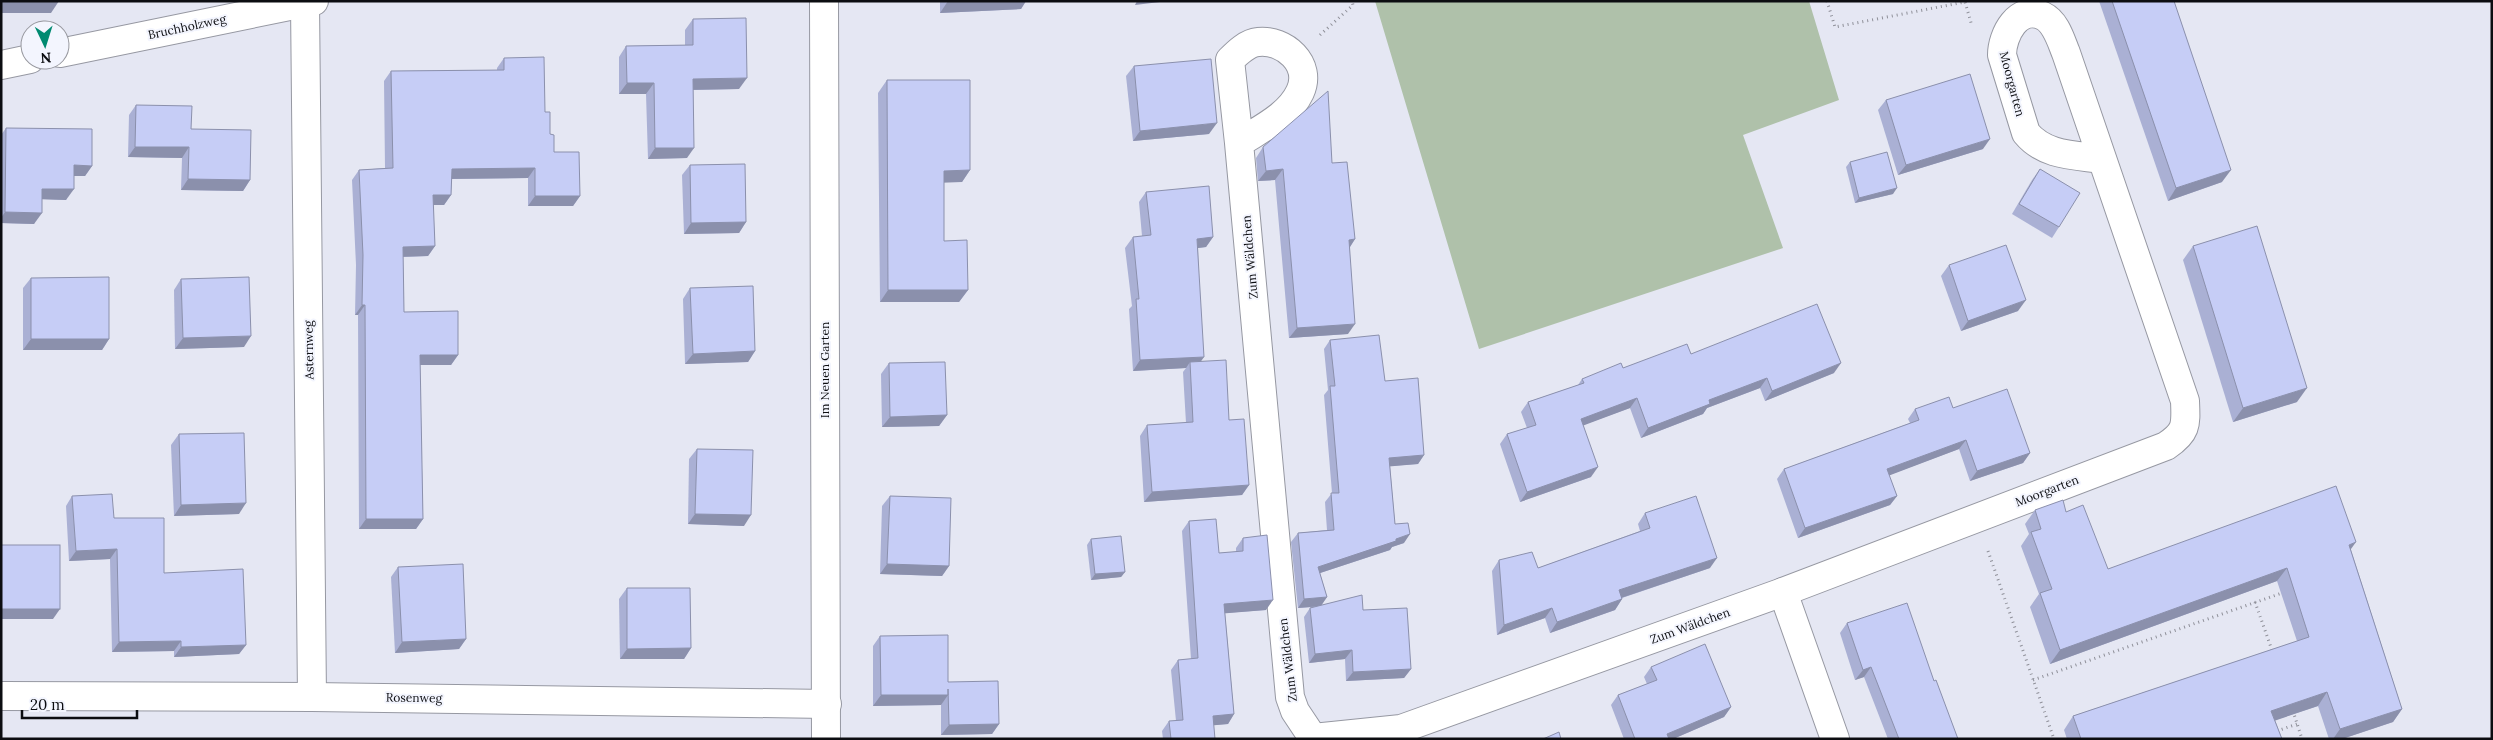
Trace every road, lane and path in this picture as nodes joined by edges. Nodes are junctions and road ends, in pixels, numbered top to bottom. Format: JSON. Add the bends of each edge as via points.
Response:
{"nodes":[{"id":1,"x":824,"y":1,"type":"edge"},
{"id":2,"x":1352,"y":1,"type":"edge"},
{"id":3,"x":1828,"y":1,"type":"edge"},
{"id":4,"x":310,"y":2,"type":"edge"},
{"id":5,"x":1979,"y":25,"type":"dead end"},
{"id":6,"x":70,"y":51,"type":"edge"},
{"id":7,"x":1296,"y":56,"type":"junction"},
{"id":8,"x":20,"y":61,"type":"edge"},
{"id":9,"x":1,"y":65,"type":"edge"},
{"id":10,"x":1239,"y":143,"type":"junction"},
{"id":11,"x":2102,"y":159,"type":"junction"},
{"id":12,"x":1977,"y":518,"type":"junction"},
{"id":13,"x":2292,"y":589,"type":"edge"},
{"id":14,"x":1783,"y":592,"type":"junction"},
{"id":15,"x":2255,"y":602,"type":"junction"},
{"id":16,"x":2275,"y":659,"type":"edge"},
{"id":17,"x":2033,"y":680,"type":"junction"},
{"id":18,"x":1,"y":696,"type":"edge"},
{"id":19,"x":312,"y":697,"type":"junction"},
{"id":20,"x":827,"y":704,"type":"junction"},
{"id":21,"x":2291,"y":706,"type":"edge"},
{"id":22,"x":2297,"y":724,"type":"junction"},
{"id":23,"x":2271,"y":733,"type":"edge"},
{"id":24,"x":826,"y":739,"type":"edge"},
{"id":25,"x":1834,"y":739,"type":"edge"},
{"id":26,"x":2054,"y":739,"type":"edge"},
{"id":27,"x":2302,"y":739,"type":"edge"}],
"edges":[{"from":1,"to":20,"type":"street","name":"Im Neuen Garten"},
{"from":2,"to":7,"type":"path","via":[[1353,5]]},
{"from":3,"to":5,"type":"path","via":[[1835,27],[1964,2],[1972,26]]},
{"from":4,"to":6,"type":"street","name":"Bruchholzweg"},
{"from":4,"to":19,"type":"street","name":"Asternweg"},
{"from":7,"to":10,"type":"street","via":[[1303,73],[1301,91],[1287,110]]},
{"from":7,"to":10,"type":"street","name":"Zum Wäldchen","via":[[1280,44],[1257,42],[1242,48],[1230,60]]},
{"from":8,"to":9,"type":"street"},
{"from":10,"to":14,"type":"street","name":"Zum Wäldchen","via":[[1290,697],[1295,711],[1314,738],[1401,729]]},
{"from":11,"to":11,"type":"street","name":"Moorgarten","via":[[2057,31],[2043,16],[2035,14],[2017,20],[2006,32],[2002,55],[2026,133],[2045,150]]},
{"from":11,"to":12,"type":"street","name":"Moorgarten","via":[[2185,401],[2186,423],[2180,436],[2166,446]]},
{"from":12,"to":14,"type":"street","name":"Moorgarten"},
{"from":12,"to":17,"type":"path"},
{"from":13,"to":15,"type":"path"},
{"from":14,"to":25,"type":"street"},
{"from":15,"to":16,"type":"path"},
{"from":15,"to":17,"type":"path"},
{"from":17,"to":26,"type":"path"},
{"from":18,"to":19,"type":"street","name":"Rosenweg"},
{"from":19,"to":20,"type":"street","name":"Rosenweg"},
{"from":20,"to":24,"type":"street","name":"Im Neuen Garten"},
{"from":21,"to":22,"type":"path"},
{"from":22,"to":23,"type":"path"},
{"from":22,"to":27,"type":"path"}]}
